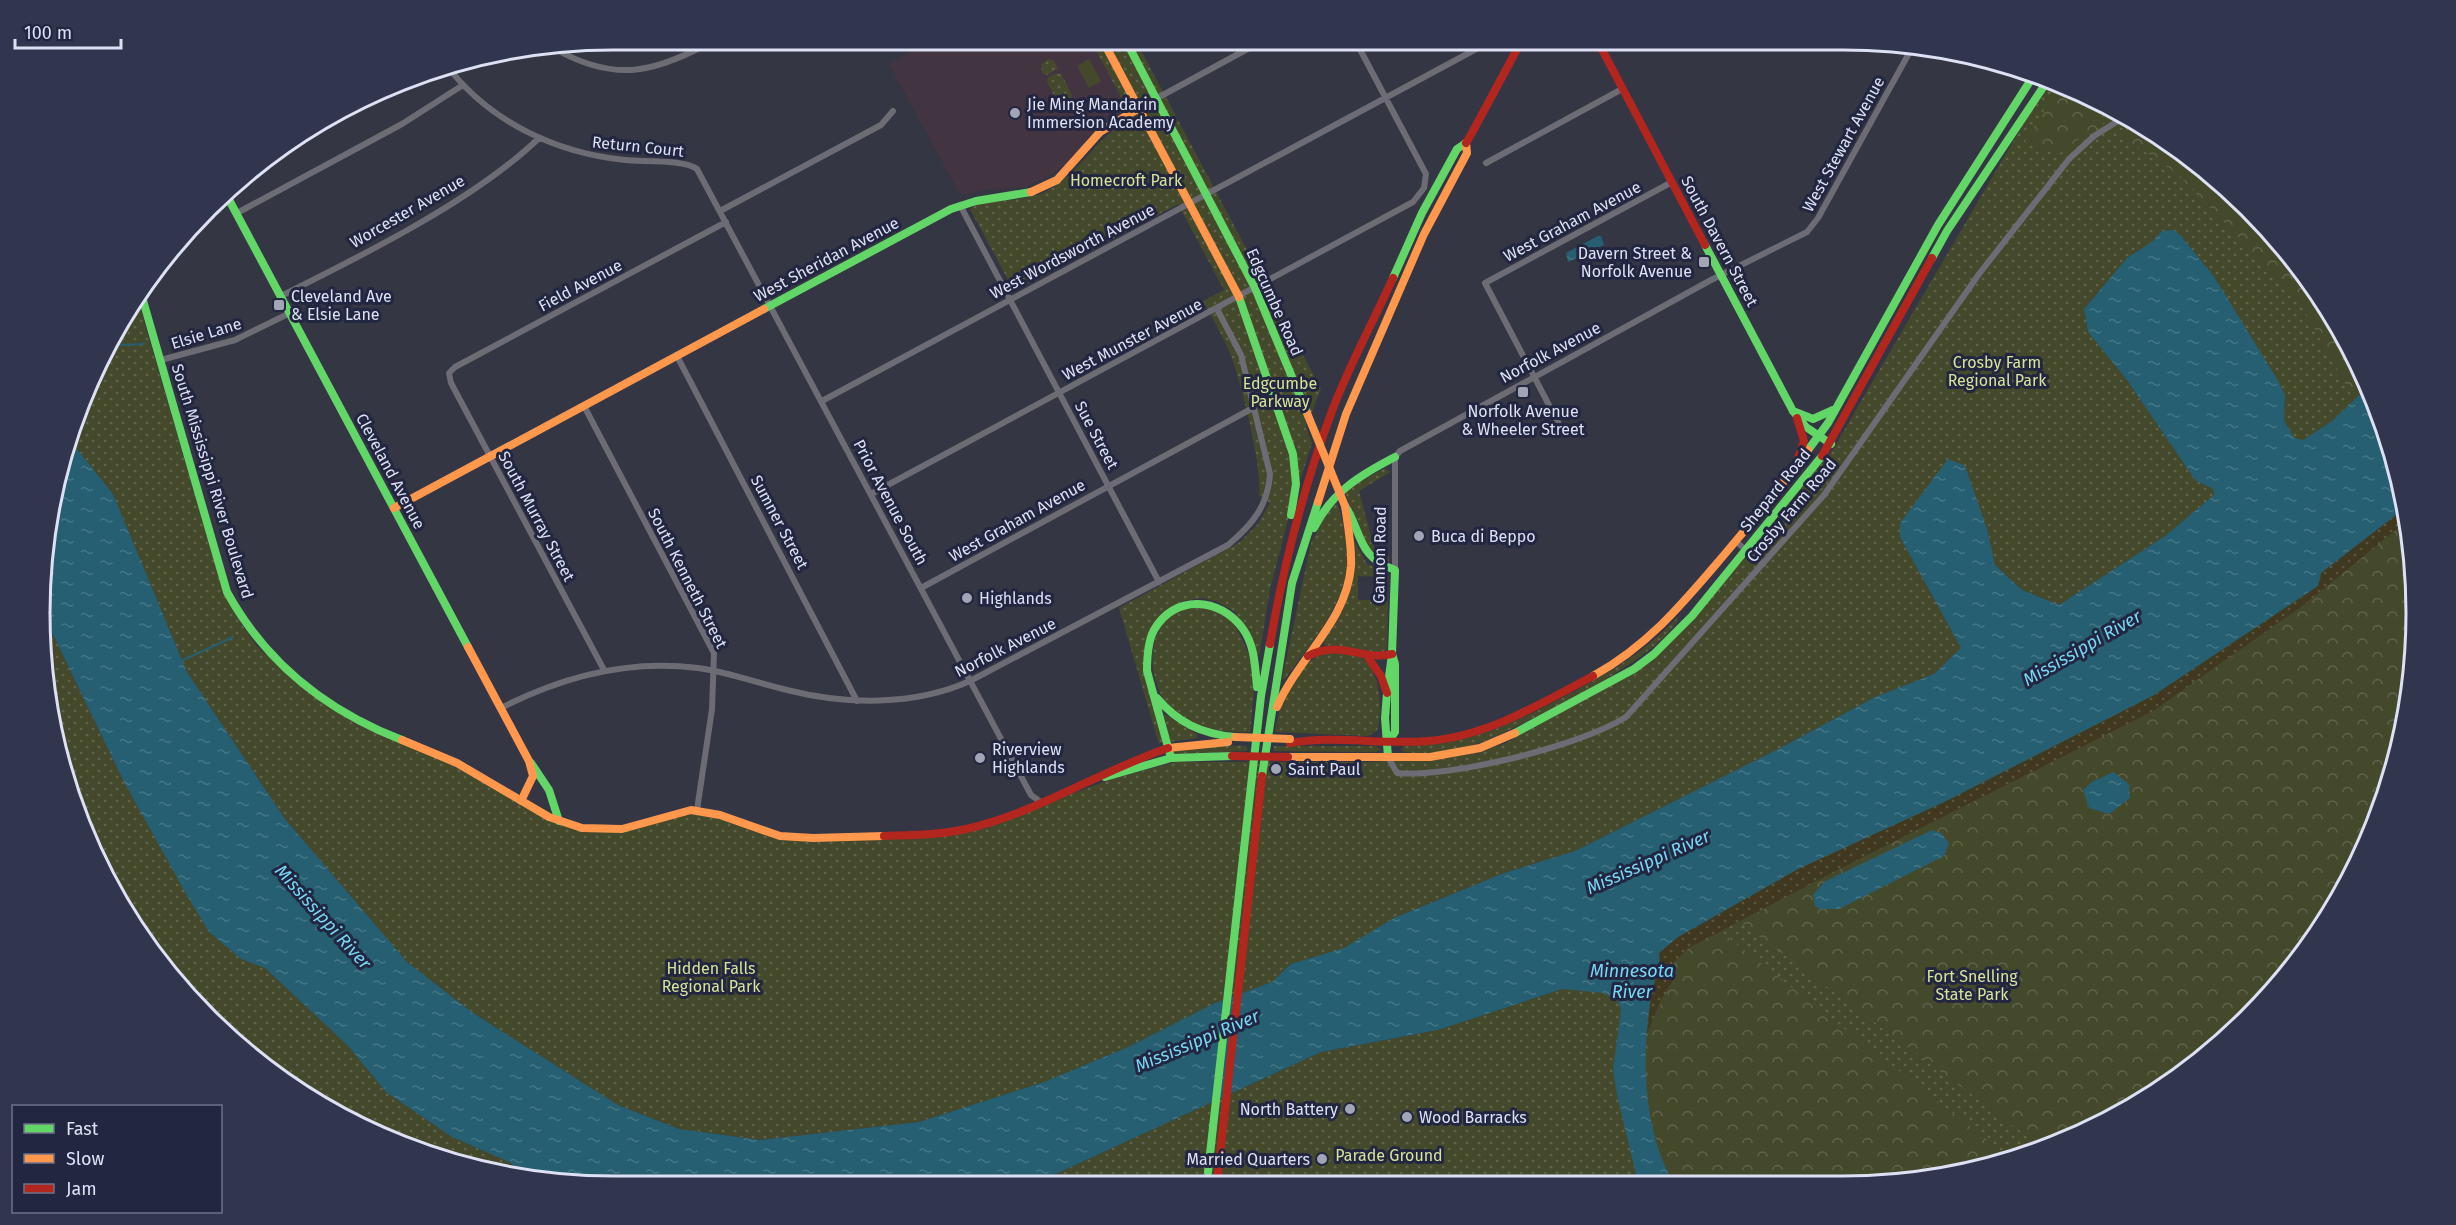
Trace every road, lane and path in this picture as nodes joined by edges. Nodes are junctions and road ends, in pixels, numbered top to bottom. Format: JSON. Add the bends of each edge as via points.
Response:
{"nodes":[{"id":1,"x":696,"y":50,"type":"edge"},
{"id":2,"x":1108,"y":50,"type":"edge"},
{"id":3,"x":1131,"y":50,"type":"edge"},
{"id":4,"x":1245,"y":50,"type":"edge"},
{"id":5,"x":1360,"y":50,"type":"edge"},
{"id":6,"x":1475,"y":50,"type":"edge"},
{"id":7,"x":1517,"y":50,"type":"edge"},
{"id":8,"x":1602,"y":50,"type":"edge"},
{"id":9,"x":562,"y":52,"type":"edge"},
{"id":10,"x":1909,"y":53,"type":"edge"},
{"id":11,"x":453,"y":73,"type":"edge"},
{"id":12,"x":2030,"y":81,"type":"edge"},
{"id":13,"x":463,"y":86,"type":"junction"},
{"id":14,"x":2044,"y":86,"type":"edge"},
{"id":15,"x":1622,"y":89,"type":"junction"},
{"id":16,"x":1156,"y":98,"type":"junction"},
{"id":17,"x":1386,"y":98,"type":"junction"},
{"id":18,"x":1139,"y":108,"type":"junction"},
{"id":19,"x":893,"y":111,"type":"dead end"},
{"id":20,"x":2118,"y":121,"type":"edge"},
{"id":21,"x":539,"y":138,"type":"junction"},
{"id":22,"x":1466,"y":143,"type":"junction"},
{"id":23,"x":1486,"y":163,"type":"dead end"},
{"id":24,"x":1672,"y":182,"type":"junction"},
{"id":25,"x":1206,"y":194,"type":"junction"},
{"id":26,"x":229,"y":200,"type":"edge"},
{"id":27,"x":1190,"y":203,"type":"junction"},
{"id":28,"x":960,"y":205,"type":"junction"},
{"id":29,"x":720,"y":211,"type":"junction"},
{"id":30,"x":237,"y":213,"type":"junction"},
{"id":31,"x":726,"y":222,"type":"junction"},
{"id":32,"x":1721,"y":276,"type":"junction"},
{"id":33,"x":1255,"y":288,"type":"junction"},
{"id":34,"x":281,"y":297,"type":"junction"},
{"id":35,"x":1239,"y":297,"type":"junction"},
{"id":36,"x":1009,"y":300,"type":"junction"},
{"id":37,"x":143,"y":301,"type":"edge"},
{"id":38,"x":770,"y":306,"type":"junction"},
{"id":39,"x":1217,"y":309,"type":"junction"},
{"id":40,"x":290,"y":313,"type":"junction"},
{"id":41,"x":676,"y":356,"type":"junction"},
{"id":42,"x":161,"y":360,"type":"junction"},
{"id":43,"x":449,"y":373,"type":"joint"},
{"id":44,"x":1533,"y":376,"type":"junction"},
{"id":45,"x":1059,"y":393,"type":"junction"},
{"id":46,"x":822,"y":401,"type":"junction"},
{"id":47,"x":584,"y":406,"type":"junction"},
{"id":48,"x":1838,"y":406,"type":"junction"},
{"id":49,"x":1253,"y":408,"type":"junction"},
{"id":50,"x":1795,"y":415,"type":"junction"},
{"id":51,"x":1561,"y":428,"type":"dead end"},
{"id":52,"x":1819,"y":435,"type":"junction"},
{"id":53,"x":1831,"y":444,"type":"junction"},
{"id":54,"x":490,"y":456,"type":"junction"},
{"id":55,"x":1395,"y":457,"type":"junction"},
{"id":56,"x":1790,"y":476,"type":"junction"},
{"id":57,"x":1109,"y":486,"type":"junction"},
{"id":58,"x":871,"y":494,"type":"junction"},
{"id":59,"x":1345,"y":506,"type":"junction"},
{"id":60,"x":394,"y":508,"type":"junction"},
{"id":61,"x":1290,"y":541,"type":"junction"},
{"id":62,"x":1735,"y":541,"type":"junction"},
{"id":63,"x":1301,"y":549,"type":"junction"},
{"id":64,"x":1746,"y":549,"type":"junction"},
{"id":65,"x":1763,"y":564,"type":"junction"},
{"id":66,"x":1395,"y":570,"type":"junction"},
{"id":67,"x":1159,"y":582,"type":"junction"},
{"id":68,"x":921,"y":588,"type":"junction"},
{"id":69,"x":1392,"y":654,"type":"junction"},
{"id":70,"x":1367,"y":656,"type":"junction"},
{"id":71,"x":1300,"y":662,"type":"junction"},
{"id":72,"x":604,"y":670,"type":"junction"},
{"id":73,"x":713,"y":671,"type":"junction"},
{"id":74,"x":970,"y":681,"type":"junction"},
{"id":75,"x":1153,"y":693,"type":"junction"},
{"id":76,"x":1386,"y":693,"type":"junction"},
{"id":77,"x":857,"y":701,"type":"junction"},
{"id":78,"x":501,"y":708,"type":"junction"},
{"id":79,"x":1270,"y":717,"type":"junction"},
{"id":80,"x":1257,"y":726,"type":"junction"},
{"id":81,"x":1235,"y":740,"type":"junction"},
{"id":82,"x":1388,"y":742,"type":"junction"},
{"id":83,"x":1168,"y":748,"type":"junction"},
{"id":84,"x":1170,"y":758,"type":"junction"},
{"id":85,"x":1388,"y":758,"type":"junction"},
{"id":86,"x":529,"y":761,"type":"junction"},
{"id":87,"x":1087,"y":782,"type":"junction"},
{"id":88,"x":522,"y":801,"type":"junction"},
{"id":89,"x":1042,"y":803,"type":"junction"},
{"id":90,"x":696,"y":810,"type":"junction"},
{"id":91,"x":559,"y":821,"type":"junction"},
{"id":92,"x":1208,"y":1169,"type":"tunnel mouth"},
{"id":93,"x":1218,"y":1170,"type":"tunnel mouth"}],
"edges":[{"from":1,"to":9,"type":"street","via":[[628,72],[596,68]]},
{"from":2,"to":18,"type":"main road","name":"Edgcumbe Road"},
{"from":3,"to":16,"type":"main road","name":"Edgcumbe Road"},
{"from":4,"to":16,"type":"street","name":"West Sheridan Avenue"},
{"from":5,"to":17,"type":"street"},
{"from":6,"to":17,"type":"street","name":"West Wordsworth Avenue"},
{"from":7,"to":22,"type":"main road"},
{"from":8,"to":15,"type":"main road","name":"South Davern Street"},
{"from":10,"to":32,"type":"street","name":"West Stewart Avenue","via":[[1812,227]]},
{"from":11,"to":13,"type":"street","name":"Return Court"},
{"from":12,"to":48,"type":"main road","name":"Shepard Road","via":[[1938,225]]},
{"from":13,"to":21,"type":"street","name":"Return Court","via":[[491,110]]},
{"from":13,"to":30,"type":"street","via":[[392,130]]},
{"from":14,"to":53,"type":"main road","name":"Shepard Road","via":[[1947,231]]},
{"from":15,"to":23,"type":"street"},
{"from":15,"to":24,"type":"main road","name":"South Davern Street"},
{"from":16,"to":18,"type":"street","name":"West Sheridan Avenue"},
{"from":16,"to":25,"type":"main road","name":"Edgcumbe Road"},
{"from":17,"to":25,"type":"street","name":"West Wordsworth Avenue"},
{"from":17,"to":33,"type":"street","name":"West Munster Avenue","via":[[1426,174],[1421,192],[1405,207]]},
{"from":18,"to":27,"type":"main road","name":"Edgcumbe Road"},
{"from":18,"to":28,"type":"main road","name":"West Sheridan Avenue","via":[[1101,131],[1070,170],[1049,185],[1025,194],[981,198]]},
{"from":19,"to":29,"type":"street","via":[[881,125]]},
{"from":20,"to":65,"type":"street","name":"Crosby Farm Road","via":[[2081,147],[2030,207],[1917,361],[1852,458]]},
{"from":21,"to":29,"type":"street","name":"Return Court","via":[[604,158],[694,167]]},
{"from":21,"to":34,"type":"street","name":"Worcester Avenue","via":[[435,213]]},
{"from":22,"to":61,"type":"main road","via":[[1456,149],[1430,196],[1359,349],[1314,461]]},
{"from":22,"to":63,"type":"main road","via":[[1467,153],[1412,260],[1346,414]]},
{"from":24,"to":32,"type":"main road","name":"South Davern Street"},
{"from":24,"to":44,"type":"street","name":"West Graham Avenue","via":[[1485,283]]},
{"from":25,"to":27,"type":"street","name":"West Wordsworth Avenue"},
{"from":25,"to":33,"type":"main road","name":"Edgcumbe Road"},
{"from":26,"to":30,"type":"main road","name":"Cleveland Avenue"},
{"from":27,"to":35,"type":"main road","name":"Edgcumbe Road"},
{"from":27,"to":36,"type":"street","name":"West Wordsworth Avenue"},
{"from":28,"to":36,"type":"street","name":"Sue Street"},
{"from":28,"to":38,"type":"main road","name":"West Sheridan Avenue"},
{"from":29,"to":31,"type":"street","name":"Prior Avenue South"},
{"from":30,"to":34,"type":"main road","name":"Cleveland Avenue"},
{"from":31,"to":38,"type":"street","name":"Prior Avenue South"},
{"from":31,"to":43,"type":"street","name":"Field Avenue"},
{"from":32,"to":44,"type":"street","name":"Norfolk Avenue"},
{"from":32,"to":50,"type":"main road","name":"South Davern Street"},
{"from":33,"to":35,"type":"street","name":"West Munster Avenue"},
{"from":33,"to":59,"type":"main road","name":"Edgcumbe Road","bridge":true},
{"from":34,"to":40,"type":"main road","name":"Cleveland Avenue"},
{"from":35,"to":39,"type":"street","name":"West Munster Avenue"},
{"from":35,"to":61,"type":"main road","name":"Edgcumbe Road","via":[[1293,454],[1296,483]]},
{"from":36,"to":45,"type":"street","name":"Sue Street"},
{"from":36,"to":46,"type":"street","name":"West Wordsworth Avenue"},
{"from":37,"to":42,"type":"main road","name":"South Mississippi River Boulevard"},
{"from":38,"to":41,"type":"main road","name":"West Sheridan Avenue"},
{"from":38,"to":46,"type":"street","name":"Prior Avenue South"},
{"from":39,"to":45,"type":"street","name":"West Munster Avenue"},
{"from":39,"to":49,"type":"street","via":[[1239,349]]},
{"from":40,"to":42,"type":"street","name":"Elsie Lane","via":[[235,340]]},
{"from":40,"to":60,"type":"main road","name":"Cleveland Avenue"},
{"from":41,"to":47,"type":"main road","name":"West Sheridan Avenue"},
{"from":41,"to":77,"type":"street","name":"Sumner Street"},
{"from":42,"to":88,"type":"main road","name":"South Mississippi River Boulevard","via":[[227,592],[249,631],[306,685],[356,721],[456,763]]},
{"from":43,"to":54,"type":"street","name":"South Murray Street"},
{"from":44,"to":51,"type":"street"},
{"from":44,"to":55,"type":"street","name":"Norfolk Avenue","via":[[1407,445]]},
{"from":45,"to":57,"type":"street","name":"Sue Street"},
{"from":45,"to":58,"type":"street","name":"West Munster Avenue"},
{"from":46,"to":58,"type":"street","name":"Prior Avenue South"},
{"from":47,"to":54,"type":"main road","name":"West Sheridan Avenue"},
{"from":47,"to":73,"type":"street","name":"South Kenneth Street","via":[[712,648]]},
{"from":48,"to":50,"type":"main road","via":[[1818,420]]},
{"from":48,"to":52,"type":"main road","name":"Shepard Road"},
{"from":49,"to":57,"type":"street","name":"West Graham Avenue"},
{"from":49,"to":67,"type":"street","name":"Norfolk Avenue","via":[[1270,474],[1269,492],[1253,523],[1228,545]]},
{"from":50,"to":52,"type":"main road","name":"South Davern Street"},
{"from":50,"to":56,"type":"main road","via":[[1804,441]]},
{"from":52,"to":53,"type":"main road","name":"South Davern Street"},
{"from":52,"to":56,"type":"main road","name":"Shepard Road"},
{"from":53,"to":64,"type":"main road","name":"Shepard Road"},
{"from":54,"to":60,"type":"main road","name":"West Sheridan Avenue"},
{"from":54,"to":72,"type":"street","name":"South Murray Street"},
{"from":55,"to":63,"type":"main road","via":[[1339,490]]},
{"from":55,"to":66,"type":"street","name":"Gannon Road"},
{"from":56,"to":62,"type":"main road","name":"Shepard Road"},
{"from":57,"to":67,"type":"street","name":"Sue Street"},
{"from":57,"to":68,"type":"street","name":"West Graham Avenue"},
{"from":58,"to":68,"type":"street","name":"Prior Avenue South"},
{"from":59,"to":66,"type":"main road","name":"Edgcumbe Road","via":[[1367,556],[1380,566]]},
{"from":59,"to":71,"type":"main road","via":[[1351,546],[1348,584],[1330,623]]},
{"from":60,"to":78,"type":"main road","name":"Cleveland Avenue"},
{"from":61,"to":80,"type":"main road","via":[[1270,634]]},
{"from":62,"to":64,"type":"street"},
{"from":62,"to":82,"type":"main road","name":"Shepard Road","via":[[1665,624],[1616,663],[1496,726],[1438,740]]},
{"from":63,"to":79,"type":"main road"},
{"from":64,"to":65,"type":"street"},
{"from":64,"to":85,"type":"main road","name":"Shepard Road","via":[[1673,636],[1634,669],[1502,740],[1456,754]]},
{"from":65,"to":85,"type":"street","name":"Crosby Farm Road","via":[[1634,709],[1616,723],[1528,753],[1470,767],[1397,773]]},
{"from":66,"to":69,"type":"main road","name":"Gannon Road"},
{"from":67,"to":74,"type":"street","name":"Norfolk Avenue"},
{"from":68,"to":74,"type":"street","name":"Prior Avenue South"},
{"from":69,"to":70,"type":"main road"},
{"from":69,"to":76,"type":"main road","name":"Gannon Road"},
{"from":69,"to":82,"type":"main road","name":"Gannon Road","via":[[1395,732]]},
{"from":70,"to":71,"type":"main road","via":[[1332,647]]},
{"from":70,"to":76,"type":"main road","via":[[1381,676]]},
{"from":71,"to":79,"type":"main road"},
{"from":72,"to":73,"type":"street","name":"Norfolk Avenue","via":[[660,666]]},
{"from":72,"to":78,"type":"street","name":"Norfolk Avenue","via":[[544,688]]},
{"from":73,"to":77,"type":"street","name":"Norfolk Avenue","via":[[813,696]]},
{"from":73,"to":90,"type":"street","name":"South Kenneth Street"},
{"from":74,"to":77,"type":"street","name":"Norfolk Avenue","via":[[920,695]]},
{"from":74,"to":89,"type":"street","name":"Prior Avenue South","via":[[1031,795]]},
{"from":75,"to":80,"type":"main road","via":[[1147,656],[1158,625],[1184,604],[1215,604],[1239,623],[1251,647],[1257,678]]},
{"from":75,"to":81,"type":"main road","via":[[1184,725]]},
{"from":75,"to":83,"type":"main road"},
{"from":76,"to":82,"type":"main road","name":"Gannon Road","via":[[1384,733]]},
{"from":78,"to":86,"type":"main road","name":"Cleveland Avenue"},
{"from":79,"to":93,"type":"main road"},
{"from":80,"to":92,"type":"main road"},
{"from":81,"to":82,"type":"main road","name":"South Mississippi River Boulevard","bridge":true},
{"from":81,"to":83,"type":"main road","name":"South Mississippi River Boulevard"},
{"from":82,"to":85,"type":"main road","name":"Gannon Road"},
{"from":83,"to":84,"type":"main road"},
{"from":83,"to":87,"type":"main road","name":"South Mississippi River Boulevard","via":[[1134,759]]},
{"from":84,"to":85,"type":"main road","name":"South Mississippi River Boulevard","bridge":true},
{"from":84,"to":87,"type":"main road","name":"South Mississippi River Boulevard"},
{"from":86,"to":88,"type":"main road","via":[[533,776]]},
{"from":86,"to":91,"type":"main road","name":"Cleveland Avenue","via":[[556,804]]},
{"from":87,"to":89,"type":"main road","name":"South Mississippi River Boulevard"},
{"from":88,"to":91,"type":"main road","name":"South Mississippi River Boulevard"},
{"from":89,"to":90,"type":"main road","name":"South Mississippi River Boulevard","via":[[937,834],[816,838],[782,836],[718,813]]},
{"from":90,"to":91,"type":"main road","name":"South Mississippi River Boulevard","via":[[611,830],[585,829]]}]}
